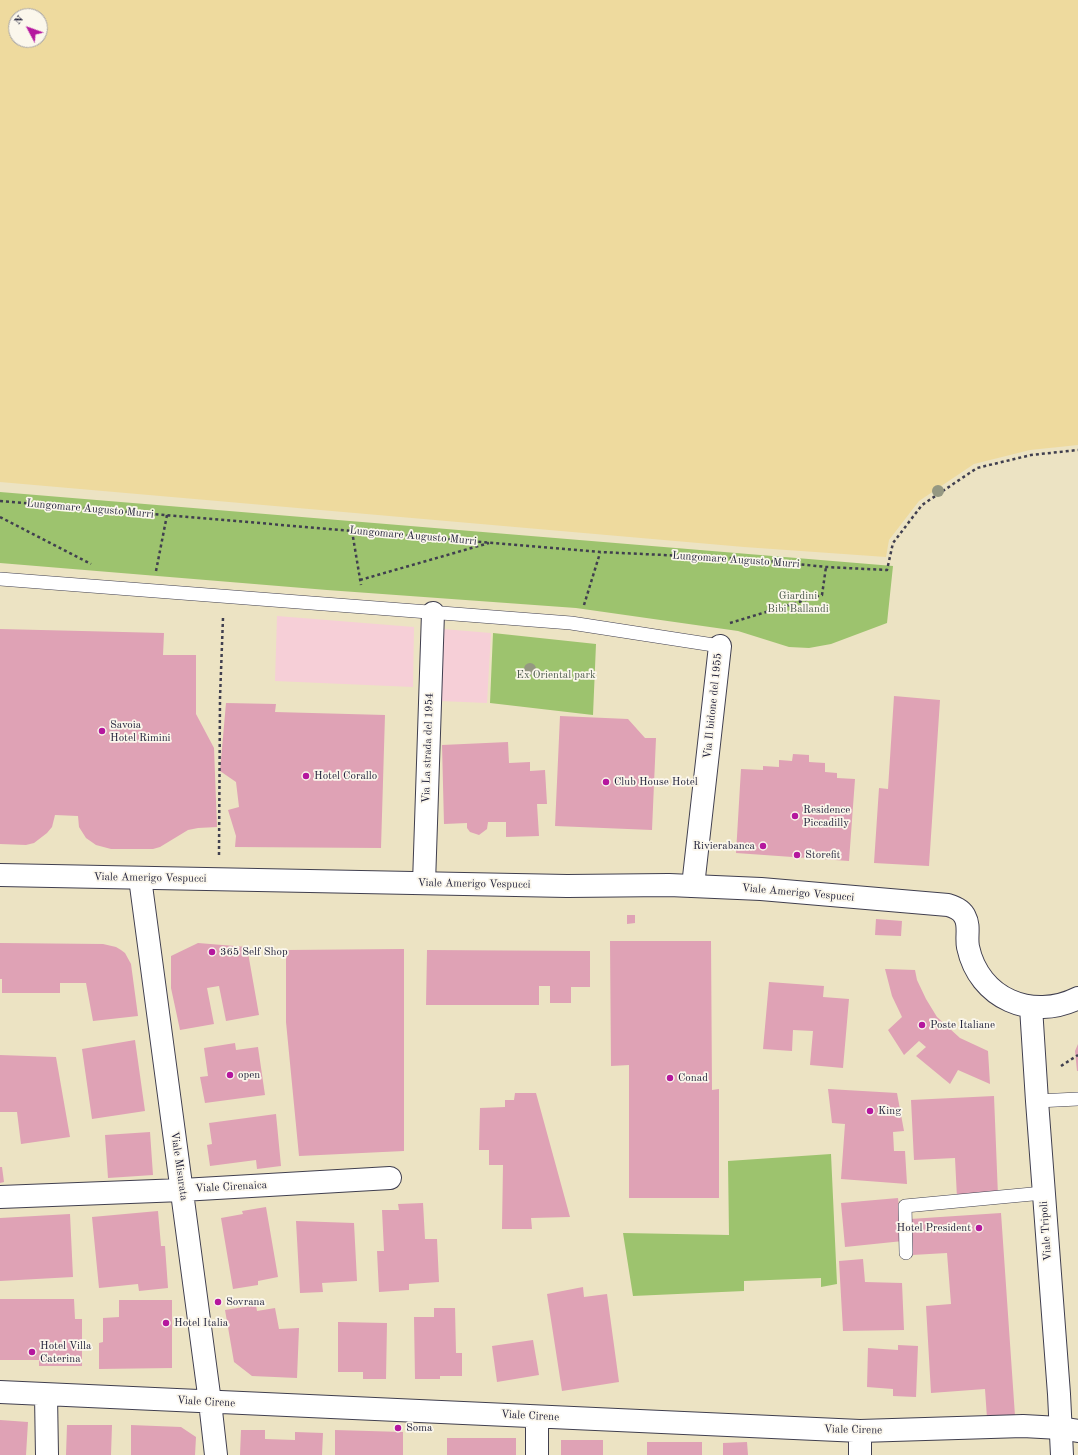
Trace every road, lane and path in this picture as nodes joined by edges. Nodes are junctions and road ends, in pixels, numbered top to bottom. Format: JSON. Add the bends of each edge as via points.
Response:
{"nodes":[{"id":1,"x":1078,"y":450,"type":"edge"},
{"id":2,"x":0,"y":501,"type":"edge"},
{"id":3,"x":167,"y":515,"type":"junction"},
{"id":4,"x":0,"y":517,"type":"edge"},
{"id":5,"x":352,"y":531,"type":"junction"},
{"id":6,"x":490,"y":543,"type":"junction"},
{"id":7,"x":600,"y":552,"type":"junction"},
{"id":8,"x":92,"y":564,"type":"dead end"},
{"id":9,"x":826,"y":567,"type":"junction"},
{"id":10,"x":155,"y":574,"type":"dead end"},
{"id":11,"x":0,"y":580,"type":"edge"},
{"id":12,"x":360,"y":580,"type":"junction"},
{"id":13,"x":362,"y":592,"type":"dead end"},
{"id":14,"x":822,"y":595,"type":"dead end"},
{"id":15,"x":223,"y":597,"type":"junction"},
{"id":16,"x":584,"y":606,"type":"dead end"},
{"id":17,"x":433,"y":613,"type":"junction"},
{"id":18,"x":720,"y":646,"type":"joint"},
{"id":19,"x":0,"y":875,"type":"edge"},
{"id":20,"x":140,"y":878,"type":"junction"},
{"id":21,"x":219,"y":879,"type":"junction"},
{"id":22,"x":424,"y":883,"type":"junction"},
{"id":23,"x":693,"y":886,"type":"junction"},
{"id":24,"x":1078,"y":998,"type":"edge"},
{"id":25,"x":1031,"y":1007,"type":"junction"},
{"id":26,"x":1078,"y":1055,"type":"edge"},
{"id":27,"x":1059,"y":1068,"type":"dead end"},
{"id":28,"x":1078,"y":1099,"type":"edge"},
{"id":29,"x":1037,"y":1101,"type":"junction"},
{"id":30,"x":390,"y":1178,"type":"dead end"},
{"id":31,"x":182,"y":1190,"type":"junction"},
{"id":32,"x":1043,"y":1194,"type":"junction"},
{"id":33,"x":0,"y":1197,"type":"edge"},
{"id":34,"x":906,"y":1252,"type":"dead end"},
{"id":35,"x":0,"y":1392,"type":"edge"},
{"id":36,"x":46,"y":1394,"type":"junction"},
{"id":37,"x":210,"y":1402,"type":"junction"},
{"id":38,"x":537,"y":1417,"type":"junction"},
{"id":39,"x":1069,"y":1429,"type":"edge"},
{"id":40,"x":860,"y":1431,"type":"junction"},
{"id":41,"x":48,"y":1455,"type":"edge"},
{"id":42,"x":216,"y":1455,"type":"edge"},
{"id":43,"x":537,"y":1455,"type":"edge"},
{"id":44,"x":860,"y":1455,"type":"edge"},
{"id":45,"x":1062,"y":1455,"type":"edge"}],
"edges":[{"from":1,"to":9,"type":"path","name":"Lungomare Augusto Murri","via":[[1031,455],[976,468],[922,505],[893,543],[887,570]]},
{"from":2,"to":3,"type":"path","name":"Lungomare Augusto Murri"},
{"from":3,"to":5,"type":"path","name":"Lungomare Augusto Murri"},
{"from":3,"to":10,"type":"path"},
{"from":4,"to":8,"type":"path"},
{"from":5,"to":6,"type":"path","name":"Lungomare Augusto Murri"},
{"from":5,"to":12,"type":"path"},
{"from":6,"to":7,"type":"path","name":"Lungomare Augusto Murri"},
{"from":6,"to":12,"type":"path"},
{"from":7,"to":9,"type":"path","name":"Lungomare Augusto Murri","via":[[749,559]]},
{"from":7,"to":16,"type":"path"},
{"from":9,"to":14,"type":"path"},
{"from":11,"to":15,"type":"lane"},
{"from":12,"to":13,"type":"path"},
{"from":15,"to":17,"type":"lane"},
{"from":15,"to":21,"type":"path"},
{"from":17,"to":18,"type":"lane","via":[[571,623]]},
{"from":17,"to":22,"type":"street","name":"Via La strada del 1954"},
{"from":18,"to":23,"type":"street","name":"Via Il bidone del 1955"},
{"from":19,"to":20,"type":"street","name":"Viale Amerigo Vespucci"},
{"from":20,"to":21,"type":"street","name":"Viale Amerigo Vespucci"},
{"from":20,"to":31,"type":"street","name":"Viale Misurata"},
{"from":21,"to":22,"type":"street","name":"Viale Amerigo Vespucci"},
{"from":22,"to":23,"type":"street","name":"Viale Amerigo Vespucci"},
{"from":23,"to":25,"type":"street","name":"Viale Amerigo Vespucci","via":[[761,889],[955,907],[965,916],[972,958],[976,969],[990,988],[1011,1002]]},
{"from":24,"to":25,"type":"street","via":[[1057,1006]]},
{"from":25,"to":29,"type":"street","name":"Viale Tripoli"},
{"from":26,"to":27,"type":"path"},
{"from":28,"to":29,"type":"lane"},
{"from":29,"to":32,"type":"street","name":"Viale Tripoli"},
{"from":30,"to":31,"type":"street","name":"Viale Cirenaica"},
{"from":31,"to":33,"type":"street","name":"Viale Cirenaica"},
{"from":31,"to":37,"type":"street","name":"Viale Misurata"},
{"from":32,"to":34,"type":"lane","via":[[906,1206]]},
{"from":32,"to":39,"type":"street","name":"Viale Tripoli","via":[[1058,1387]]},
{"from":35,"to":36,"type":"street","name":"Viale Cirene"},
{"from":36,"to":37,"type":"street","name":"Viale Cirene"},
{"from":36,"to":41,"type":"street"},
{"from":37,"to":38,"type":"street","name":"Viale Cirene"},
{"from":37,"to":42,"type":"street","name":"Viale Misurata"},
{"from":38,"to":40,"type":"street","name":"Viale Cirene"},
{"from":38,"to":43,"type":"street"},
{"from":39,"to":40,"type":"street","name":"Viale Cirene","via":[[1023,1426]]},
{"from":39,"to":45,"type":"street","name":"Viale Tripoli"},
{"from":40,"to":44,"type":"street"}]}
